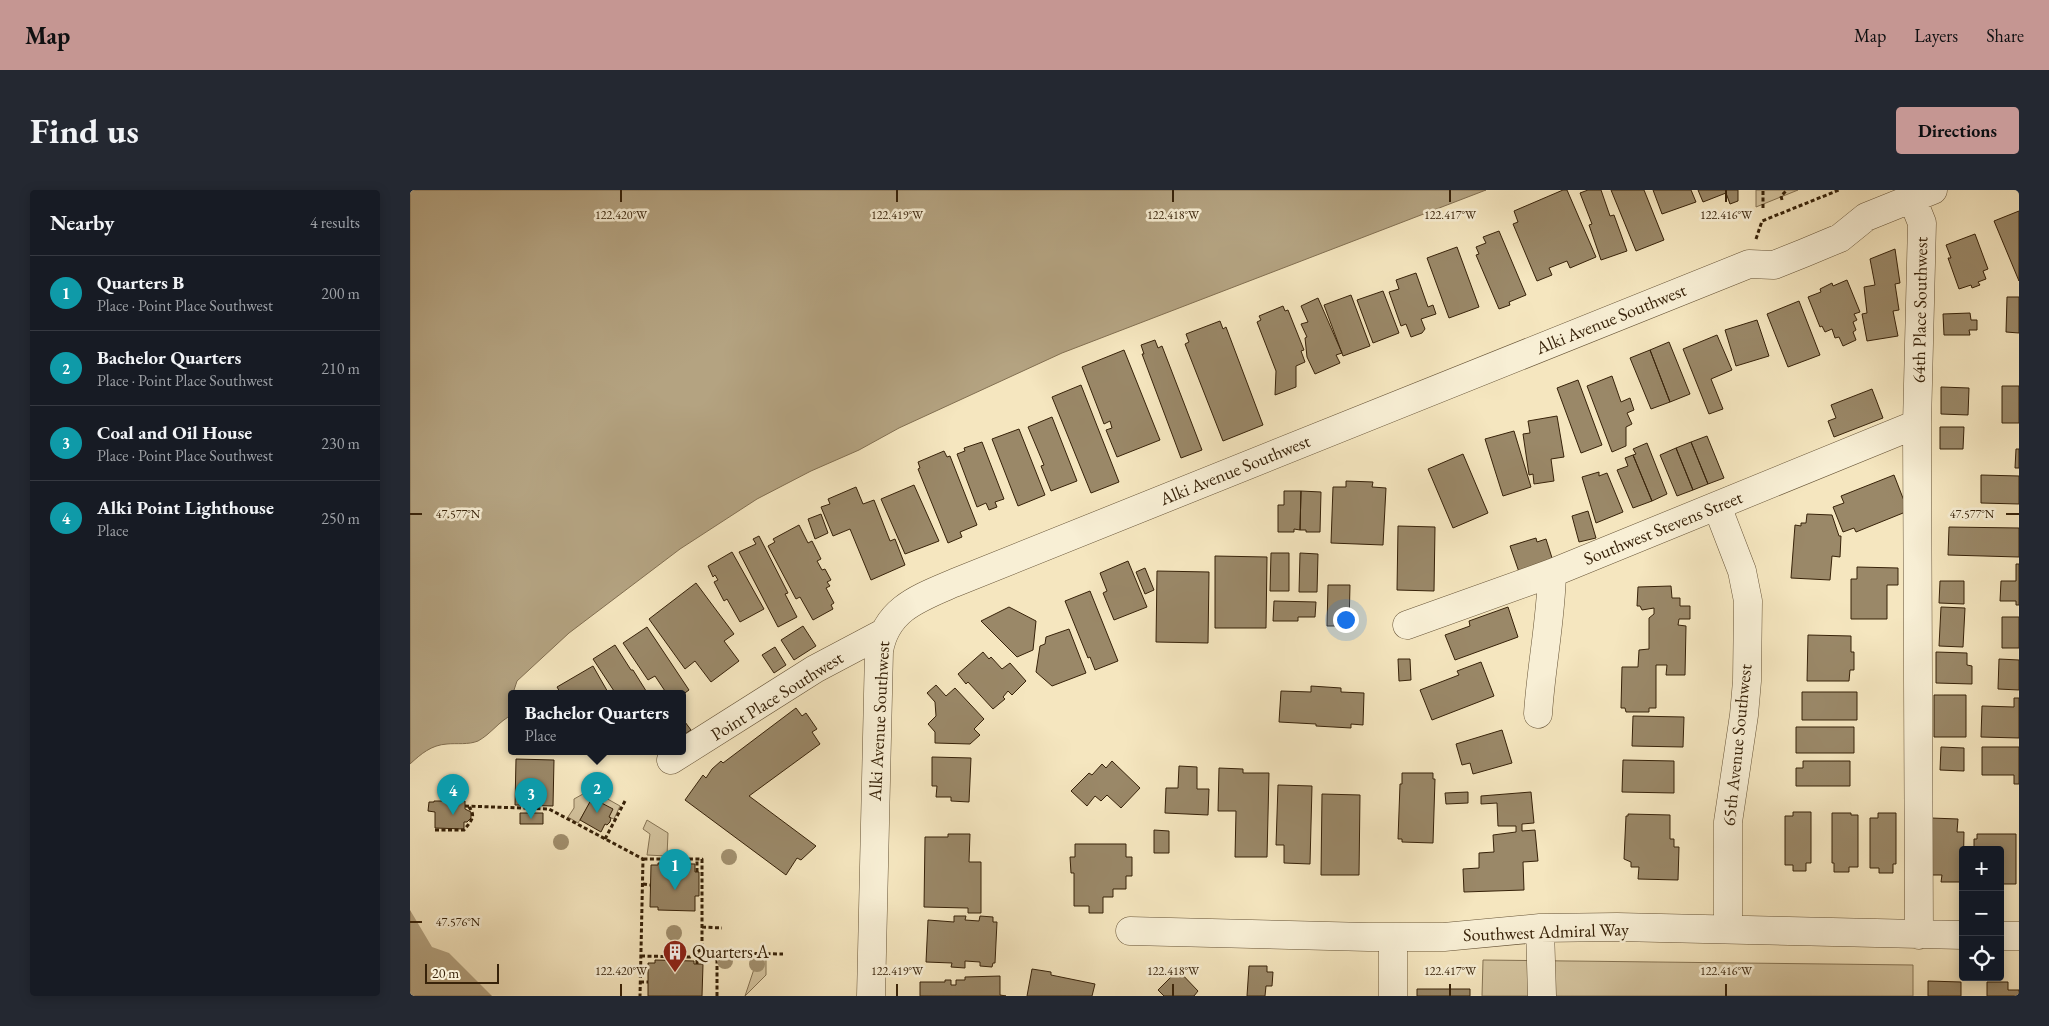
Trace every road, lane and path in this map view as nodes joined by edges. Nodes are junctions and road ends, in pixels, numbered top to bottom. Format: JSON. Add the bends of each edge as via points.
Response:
{"nodes":[{"id":1,"x":1763,"y":190,"type":"edge"},
{"id":2,"x":1787,"y":190,"type":"edge"},
{"id":3,"x":1839,"y":190,"type":"edge"},
{"id":4,"x":1923,"y":194,"type":"edge"},
{"id":5,"x":1782,"y":200,"type":"dead end"},
{"id":6,"x":1763,"y":208,"type":"dead end"},
{"id":7,"x":1749,"y":264,"type":"junction"},
{"id":8,"x":1917,"y":424,"type":"junction"},
{"id":9,"x":1717,"y":506,"type":"junction"},
{"id":10,"x":1552,"y":573,"type":"junction"},
{"id":11,"x":1407,"y":625,"type":"dead end"},
{"id":12,"x":883,"y":633,"type":"junction"},
{"id":13,"x":1538,"y":714,"type":"dead end"},
{"id":14,"x":686,"y":751,"type":"edge"},
{"id":15,"x":679,"y":755,"type":"edge"},
{"id":16,"x":671,"y":760,"type":"dead end"},
{"id":17,"x":625,"y":801,"type":"dead end"},
{"id":18,"x":435,"y":830,"type":"dead end"},
{"id":19,"x":605,"y":840,"type":"junction"},
{"id":20,"x":643,"y":859,"type":"junction"},
{"id":21,"x":697,"y":859,"type":"junction"},
{"id":22,"x":697,"y":872,"type":"dead end"},
{"id":23,"x":643,"y":884,"type":"junction"},
{"id":24,"x":650,"y":885,"type":"dead end"},
{"id":25,"x":702,"y":927,"type":"junction"},
{"id":26,"x":722,"y":928,"type":"dead end"},
{"id":27,"x":1540,"y":928,"type":"junction"},
{"id":28,"x":1728,"y":929,"type":"junction"},
{"id":29,"x":1130,"y":931,"type":"dead end"},
{"id":30,"x":1919,"y":935,"type":"junction"},
{"id":31,"x":1959,"y":935,"type":"edge"},
{"id":32,"x":2004,"y":936,"type":"edge"},
{"id":33,"x":2019,"y":936,"type":"edge"},
{"id":34,"x":1393,"y":937,"type":"junction"},
{"id":35,"x":702,"y":949,"type":"junction"},
{"id":36,"x":697,"y":950,"type":"junction"},
{"id":37,"x":717,"y":953,"type":"junction"},
{"id":38,"x":783,"y":954,"type":"dead end"},
{"id":39,"x":641,"y":956,"type":"junction"},
{"id":40,"x":697,"y":964,"type":"dead end"},
{"id":41,"x":640,"y":982,"type":"junction"},
{"id":42,"x":648,"y":982,"type":"dead end"},
{"id":43,"x":640,"y":996,"type":"edge"},
{"id":44,"x":717,"y":996,"type":"edge"},
{"id":45,"x":871,"y":996,"type":"edge"},
{"id":46,"x":1393,"y":996,"type":"edge"},
{"id":47,"x":1542,"y":996,"type":"edge"}],
"edges":[{"from":1,"to":6,"type":"path"},
{"from":2,"to":5,"type":"path","via":[[1781,196]]},
{"from":3,"to":7,"type":"path","via":[[1762,221]]},
{"from":4,"to":7,"type":"street","name":"Alki Avenue Southwest","via":[[1866,217],[1840,238],[1804,253],[1774,264]]},
{"from":4,"to":8,"type":"street","name":"64th Place Southwest"},
{"from":7,"to":12,"type":"street","name":"Alki Avenue Southwest","via":[[929,594],[902,609]]},
{"from":8,"to":9,"type":"street","name":"Southwest Stevens Street"},
{"from":8,"to":30,"type":"street","name":"64th Place Southwest"},
{"from":9,"to":10,"type":"street","name":"Southwest Stevens Street"},
{"from":9,"to":28,"type":"street","name":"65th Avenue Southwest","via":[[1742,571],[1748,601],[1747,681],[1728,822]]},
{"from":10,"to":11,"type":"street","name":"Southwest Stevens Street"},
{"from":10,"to":13,"type":"street","via":[[1551,610]]},
{"from":12,"to":14,"type":"street","name":"Point Place Southwest","via":[[815,669]]},
{"from":12,"to":45,"type":"street","name":"Alki Avenue Southwest","via":[[877,686]]},
{"from":15,"to":16,"type":"street","name":"Point Place Southwest"},
{"from":17,"to":19,"type":"path"},
{"from":18,"to":19,"type":"path","via":[[464,830],[472,822],[473,815],[467,806],[549,809]]},
{"from":19,"to":20,"type":"path"},
{"from":20,"to":21,"type":"path"},
{"from":20,"to":23,"type":"path"},
{"from":21,"to":22,"type":"path"},
{"from":21,"to":25,"type":"path","via":[[702,859]]},
{"from":23,"to":24,"type":"path"},
{"from":23,"to":39,"type":"path"},
{"from":25,"to":26,"type":"path"},
{"from":25,"to":35,"type":"path"},
{"from":27,"to":28,"type":"street","name":"Southwest Admiral Way"},
{"from":27,"to":34,"type":"street","name":"Southwest Admiral Way","via":[[1444,937]]},
{"from":27,"to":47,"type":"street"},
{"from":28,"to":30,"type":"street","name":"Southwest Admiral Way"},
{"from":29,"to":34,"type":"street","name":"Southwest Admiral Way"},
{"from":30,"to":31,"type":"street","name":"Southwest Admiral Way"},
{"from":32,"to":33,"type":"street"},
{"from":34,"to":46,"type":"street"},
{"from":35,"to":36,"type":"path"},
{"from":35,"to":37,"type":"path"},
{"from":36,"to":39,"type":"path","via":[[690,957]]},
{"from":36,"to":40,"type":"path"},
{"from":37,"to":38,"type":"path"},
{"from":37,"to":44,"type":"path"},
{"from":39,"to":41,"type":"path"},
{"from":41,"to":42,"type":"path"},
{"from":41,"to":43,"type":"path"}]}
